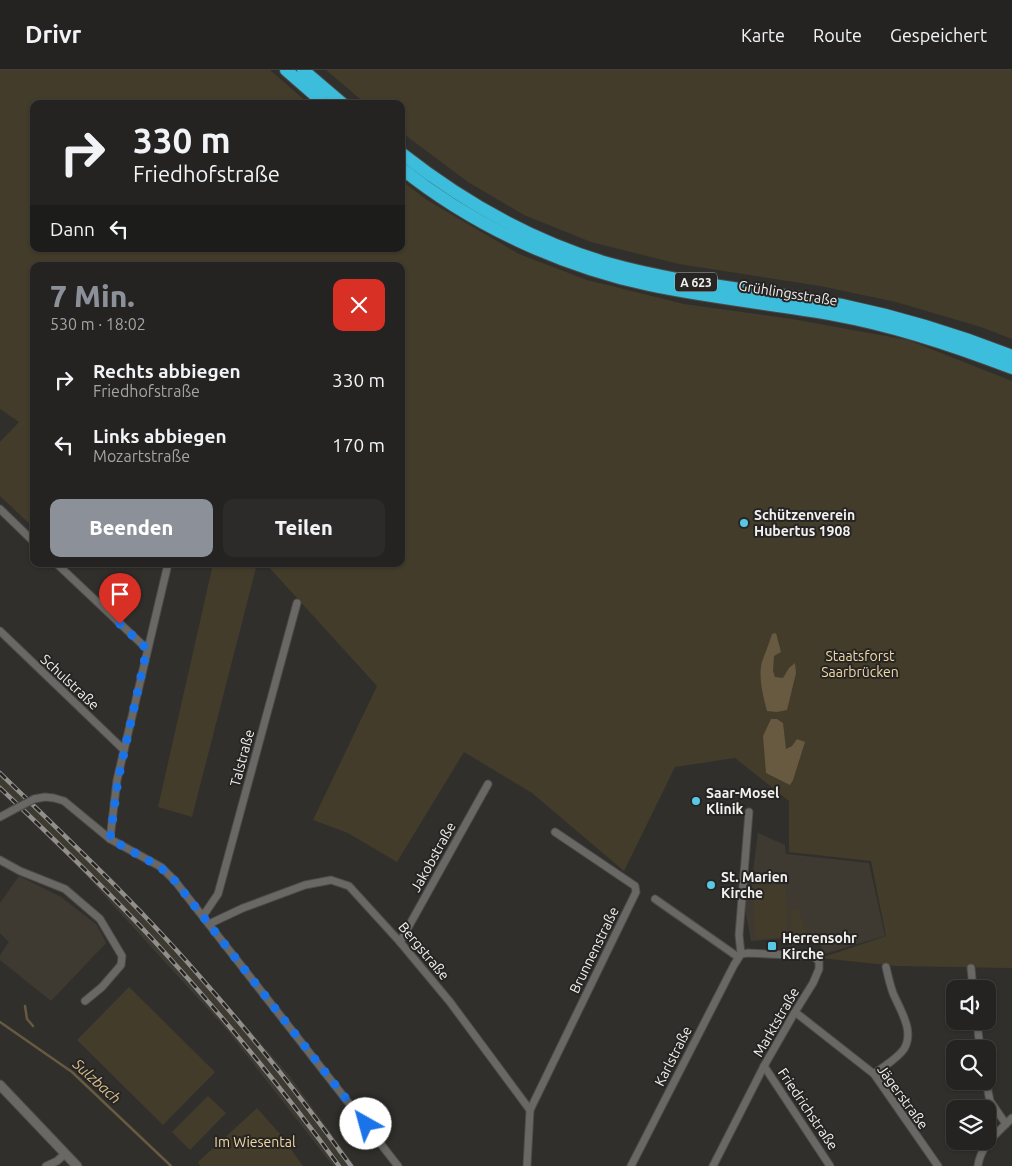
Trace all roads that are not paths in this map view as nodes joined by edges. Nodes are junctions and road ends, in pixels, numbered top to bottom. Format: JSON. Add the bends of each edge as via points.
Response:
{"nodes":[{"id":1,"x":286,"y":70,"type":"edge"},
{"id":2,"x":304,"y":70,"type":"edge"},
{"id":3,"x":321,"y":100,"type":"edge"},
{"id":4,"x":338,"y":100,"type":"edge"},
{"id":5,"x":405,"y":156,"type":"edge"},
{"id":6,"x":405,"y":171,"type":"edge"},
{"id":7,"x":1012,"y":356,"type":"edge"},
{"id":8,"x":1012,"y":368,"type":"edge"},
{"id":9,"x":0,"y":509,"type":"edge"},
{"id":10,"x":30,"y":538,"type":"edge"},
{"id":11,"x":60,"y":567,"type":"edge"},
{"id":12,"x":167,"y":567,"type":"edge"},
{"id":13,"x":297,"y":602,"type":"dead end"},
{"id":14,"x":0,"y":631,"type":"edge"},
{"id":15,"x":147,"y":649,"type":"junction"},
{"id":16,"x":124,"y":750,"type":"junction"},
{"id":17,"x":488,"y":784,"type":"dead end"},
{"id":18,"x":749,"y":812,"type":"dead end"},
{"id":19,"x":0,"y":818,"type":"edge"},
{"id":20,"x":555,"y":832,"type":"dead end"},
{"id":21,"x":110,"y":839,"type":"junction"},
{"id":22,"x":0,"y":860,"type":"edge"},
{"id":23,"x":655,"y":899,"type":"dead end"},
{"id":24,"x":204,"y":916,"type":"junction"},
{"id":25,"x":209,"y":924,"type":"junction"},
{"id":26,"x":400,"y":942,"type":"junction"},
{"id":27,"x":739,"y":955,"type":"junction"},
{"id":28,"x":886,"y":967,"type":"dead end"},
{"id":29,"x":971,"y":968,"type":"dead end"},
{"id":30,"x":972,"y":980,"type":"edge"},
{"id":31,"x":85,"y":1001,"type":"dead end"},
{"id":32,"x":795,"y":1012,"type":"junction"},
{"id":33,"x":764,"y":1066,"type":"junction"},
{"id":34,"x":874,"y":1074,"type":"junction"},
{"id":35,"x":0,"y":1085,"type":"edge"},
{"id":36,"x":988,"y":1090,"type":"edge"},
{"id":37,"x":530,"y":1110,"type":"junction"},
{"id":38,"x":1012,"y":1118,"type":"edge"},
{"id":39,"x":1006,"y":1124,"type":"junction"},
{"id":40,"x":65,"y":1154,"type":"junction"},
{"id":41,"x":718,"y":1158,"type":"junction"},
{"id":42,"x":46,"y":1166,"type":"edge"},
{"id":43,"x":77,"y":1166,"type":"edge"},
{"id":44,"x":398,"y":1166,"type":"edge"},
{"id":45,"x":528,"y":1166,"type":"edge"},
{"id":46,"x":631,"y":1166,"type":"edge"},
{"id":47,"x":714,"y":1166,"type":"edge"},
{"id":48,"x":723,"y":1166,"type":"edge"},
{"id":49,"x":830,"y":1166,"type":"edge"},
{"id":50,"x":938,"y":1166,"type":"edge"},
{"id":51,"x":978,"y":1166,"type":"edge"}],
"edges":[{"from":1,"to":3,"type":"highway"},
{"from":2,"to":4,"type":"highway"},
{"from":5,"to":7,"type":"highway","number":"A 623","via":[[492,214],[567,249],[606,262],[650,274],[894,317]]},
{"from":6,"to":8,"type":"highway","name":"Grühlingsstraße","number":"A 623","via":[[486,224],[588,268],[673,290],[836,315],[891,327]]},
{"from":9,"to":10,"type":"street"},
{"from":11,"to":15,"type":"street"},
{"from":12,"to":15,"type":"street"},
{"from":13,"to":24,"type":"street","name":"Talstraße","via":[[218,894]]},
{"from":14,"to":16,"type":"street","name":"Schulstraße"},
{"from":15,"to":16,"type":"street"},
{"from":16,"to":21,"type":"street"},
{"from":17,"to":26,"type":"street","name":"Jakobstraße"},
{"from":18,"to":27,"type":"street"},
{"from":19,"to":21,"type":"street","bridge":true,"via":[[34,799],[54,798],[64,801]]},
{"from":20,"to":37,"type":"street","name":"Brunnenstraße","via":[[635,886],[636,892]]},
{"from":21,"to":24,"type":"street","via":[[160,867]]},
{"from":22,"to":31,"type":"street","via":[[65,889],[100,919],[122,956],[121,965]]},
{"from":23,"to":27,"type":"street"},
{"from":24,"to":25,"type":"street"},
{"from":25,"to":26,"type":"street","name":"Bergstraße","via":[[305,885],[331,880],[349,886]]},
{"from":25,"to":44,"type":"street"},
{"from":26,"to":37,"type":"street","name":"Bergstraße","via":[[450,1002]]},
{"from":27,"to":32,"type":"street","name":"Marktstraße","via":[[813,956],[819,961],[814,983]]},
{"from":27,"to":46,"type":"street","name":"Karlstraße"},
{"from":28,"to":34,"type":"street","via":[[892,991],[906,1022],[908,1040],[897,1057]]},
{"from":29,"to":30,"type":"street"},
{"from":32,"to":33,"type":"street","name":"Marktstraße"},
{"from":32,"to":34,"type":"street","name":"Jägerstraße"},
{"from":33,"to":41,"type":"street","name":"Marktstraße"},
{"from":33,"to":49,"type":"street","name":"Friedrichstraße"},
{"from":34,"to":50,"type":"street","name":"Jägerstraße"},
{"from":35,"to":40,"type":"main road"},
{"from":36,"to":39,"type":"street","via":[[990,1102]]},
{"from":37,"to":45,"type":"street"},
{"from":38,"to":39,"type":"street"},
{"from":39,"to":51,"type":"street","via":[[985,1146]]},
{"from":40,"to":42,"type":"street"},
{"from":40,"to":43,"type":"main road"},
{"from":41,"to":47,"type":"street","name":"Marktstraße"},
{"from":41,"to":48,"type":"street"}]}
